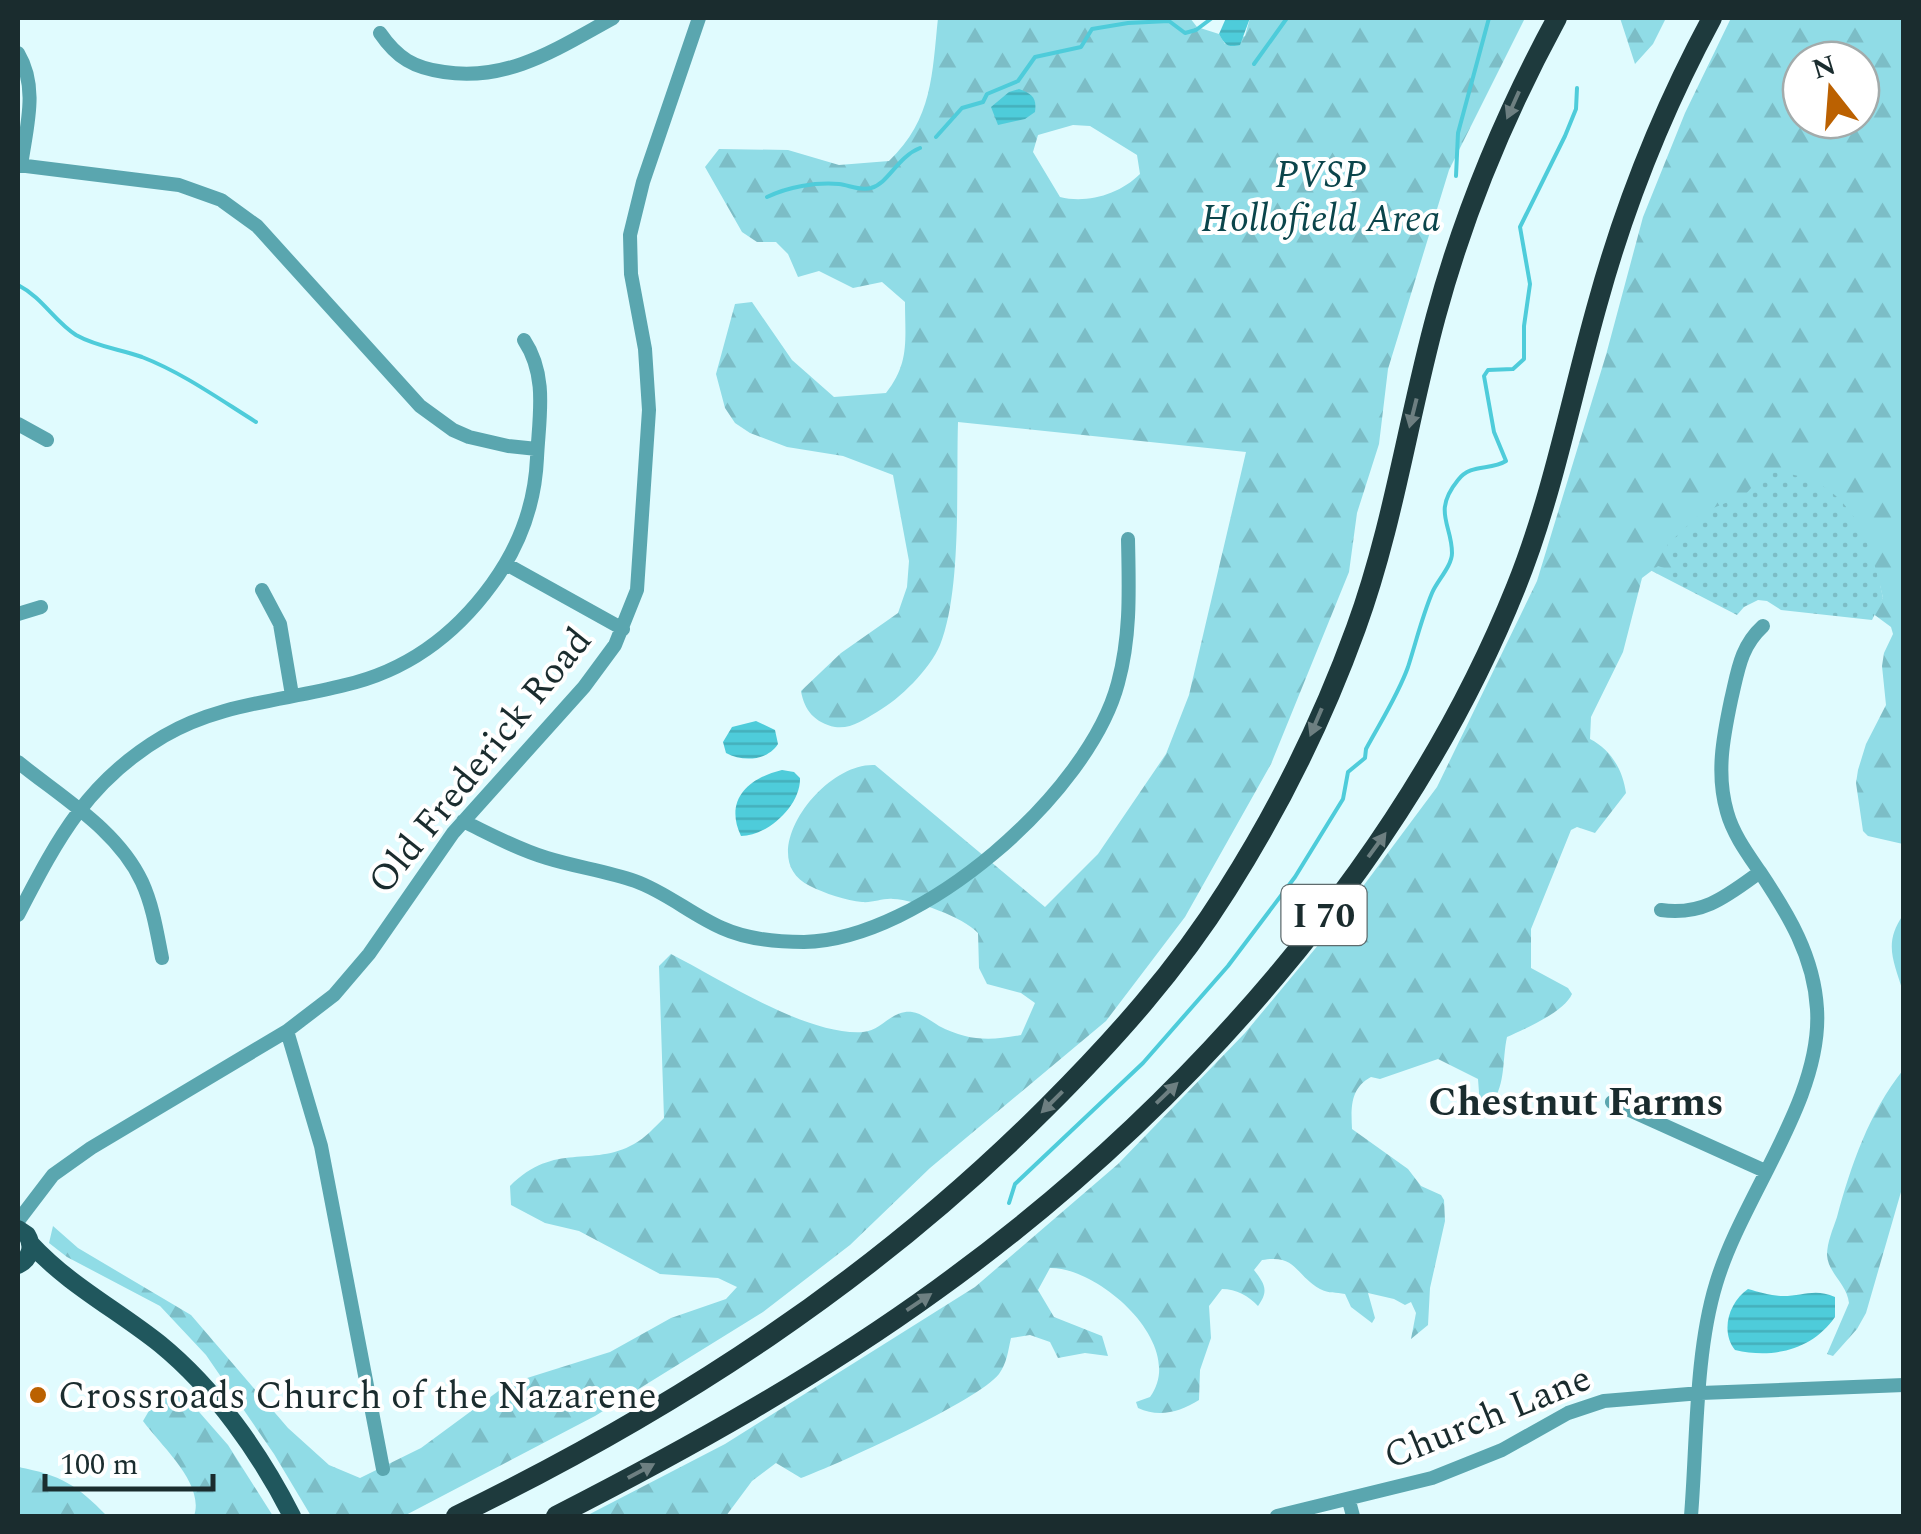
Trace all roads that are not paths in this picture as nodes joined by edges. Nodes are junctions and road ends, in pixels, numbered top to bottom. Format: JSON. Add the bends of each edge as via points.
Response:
{"nodes":[{"id":1,"x":613,"y":18,"type":"edge"},
{"id":2,"x":1557,"y":18,"type":"edge"},
{"id":3,"x":1712,"y":18,"type":"edge"},
{"id":4,"x":695,"y":19,"type":"edge"},
{"id":5,"x":380,"y":33,"type":"dead end"},
{"id":6,"x":18,"y":54,"type":"edge"},
{"id":7,"x":19,"y":166,"type":"edge"},
{"id":8,"x":524,"y":340,"type":"dead end"},
{"id":9,"x":18,"y":424,"type":"edge"},
{"id":10,"x":47,"y":440,"type":"dead end"},
{"id":11,"x":538,"y":448,"type":"junction"},
{"id":12,"x":1128,"y":540,"type":"dead end"},
{"id":13,"x":506,"y":564,"type":"junction"},
{"id":14,"x":262,"y":590,"type":"dead end"},
{"id":15,"x":41,"y":607,"type":"dead end"},
{"id":16,"x":18,"y":614,"type":"edge"},
{"id":17,"x":1763,"y":626,"type":"dead end"},
{"id":18,"x":623,"y":629,"type":"junction"},
{"id":19,"x":292,"y":695,"type":"junction"},
{"id":20,"x":18,"y":762,"type":"edge"},
{"id":21,"x":78,"y":811,"type":"junction"},
{"id":22,"x":463,"y":822,"type":"junction"},
{"id":23,"x":1760,"y":872,"type":"junction"},
{"id":24,"x":1661,"y":910,"type":"dead end"},
{"id":25,"x":18,"y":915,"type":"edge"},
{"id":26,"x":162,"y":958,"type":"dead end"},
{"id":27,"x":287,"y":1032,"type":"junction"},
{"id":28,"x":1612,"y":1102,"type":"dead end"},
{"id":29,"x":1765,"y":1170,"type":"junction"},
{"id":30,"x":23,"y":1232,"type":"edge"},
{"id":31,"x":18,"y":1265,"type":"edge"},
{"id":32,"x":60,"y":1275,"type":"junction"},
{"id":33,"x":1904,"y":1385,"type":"edge"},
{"id":34,"x":1701,"y":1393,"type":"junction"},
{"id":35,"x":384,"y":1469,"type":"dead end"},
{"id":36,"x":1351,"y":1509,"type":"edge"},
{"id":37,"x":292,"y":1516,"type":"edge"},
{"id":38,"x":456,"y":1516,"type":"edge"},
{"id":39,"x":556,"y":1516,"type":"edge"},
{"id":40,"x":1278,"y":1516,"type":"edge"},
{"id":41,"x":1691,"y":1516,"type":"edge"}],
"edges":[{"from":1,"to":5,"type":"street","via":[[530,62],[483,74],[403,61]]},
{"from":2,"to":38,"type":"highway","number":"I 70","one_way":true,"via":[[1502,132],[1457,249],[1356,628],[1290,778],[1184,952],[1021,1133],[857,1276],[706,1380]]},
{"from":39,"to":3,"type":"highway","number":"I 70","one_way":true,"via":[[727,1424],[939,1289],[1124,1134],[1296,952],[1384,835],[1442,742],[1496,635],[1534,542],[1632,196]]},
{"from":4,"to":18,"type":"street","name":"Old Frederick Road","via":[[630,235],[648,410],[641,554]]},
{"from":6,"to":7,"type":"street","via":[[30,95]]},
{"from":7,"to":11,"type":"street","via":[[179,184],[221,200],[257,226],[436,419],[488,442]]},
{"from":8,"to":11,"type":"street","via":[[539,368]]},
{"from":9,"to":10,"type":"street"},
{"from":11,"to":13,"type":"street","via":[[522,532]]},
{"from":12,"to":22,"type":"street","via":[[1131,611],[1122,666],[1086,751],[1068,778],[981,865],[898,915],[835,938],[749,937],[634,880],[535,854]]},
{"from":13,"to":18,"type":"street"},
{"from":13,"to":19,"type":"street","via":[[462,621],[423,652],[365,680]]},
{"from":14,"to":19,"type":"street","via":[[280,624]]},
{"from":15,"to":16,"type":"street"},
{"from":17,"to":23,"type":"street","via":[[1740,660],[1721,759],[1726,812]]},
{"from":18,"to":22,"type":"street","name":"Old Frederick Road","via":[[584,687]]},
{"from":19,"to":21,"type":"street","via":[[229,708],[172,731],[114,772]]},
{"from":20,"to":21,"type":"street"},
{"from":21,"to":25,"type":"street"},
{"from":21,"to":26,"type":"street","via":[[117,844],[140,878]]},
{"from":22,"to":27,"type":"street","name":"Old Frederick Road","via":[[352,976]]},
{"from":23,"to":24,"type":"street","via":[[1709,906]]},
{"from":23,"to":29,"type":"street","via":[[1800,938],[1818,1009],[1806,1088]]},
{"from":27,"to":30,"type":"street","name":"Old Frederick Road","via":[[53,1176],[34,1199]]},
{"from":27,"to":35,"type":"street","via":[[321,1146]]},
{"from":28,"to":29,"type":"street"},
{"from":29,"to":34,"type":"street","via":[[1716,1285]]},
{"from":30,"to":31,"type":"main road","via":[[26,1259]]},
{"from":30,"to":32,"type":"main road"},
{"from":31,"to":32,"type":"main road"},
{"from":32,"to":37,"type":"main road","via":[[131,1322],[192,1375],[243,1436]]},
{"from":33,"to":34,"type":"street","name":"Church Lane"},
{"from":34,"to":36,"type":"street","name":"Church Lane","via":[[1583,1407],[1474,1463]]},
{"from":34,"to":41,"type":"street"},
{"from":36,"to":40,"type":"street","name":"Church Lane"}]}
